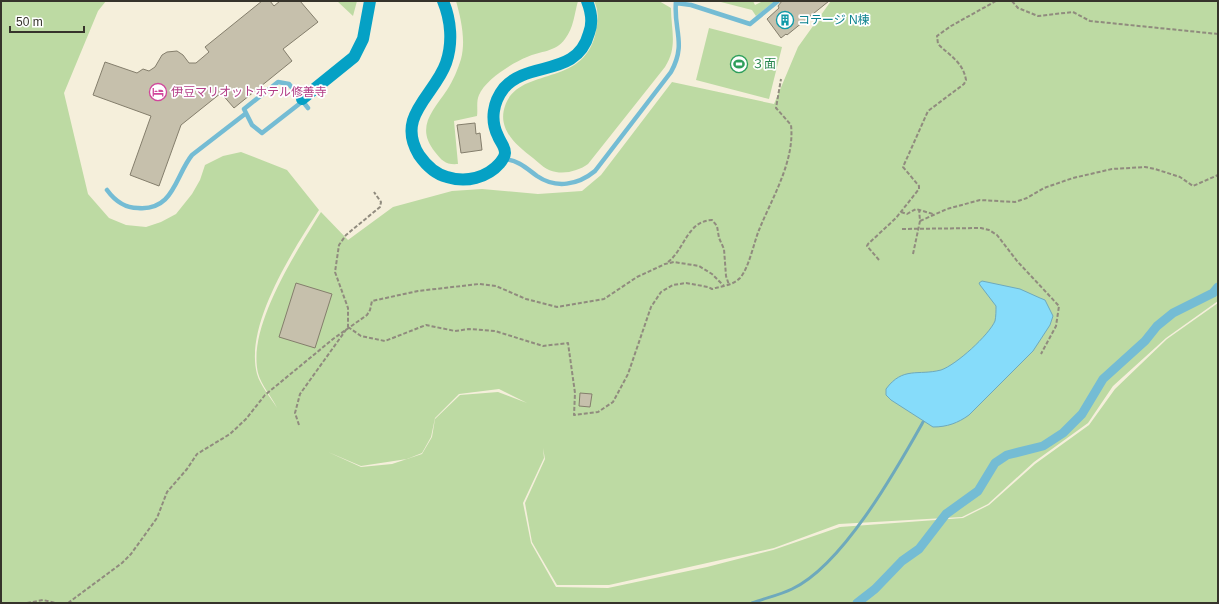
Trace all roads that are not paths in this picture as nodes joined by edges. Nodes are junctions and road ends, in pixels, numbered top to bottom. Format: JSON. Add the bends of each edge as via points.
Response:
{"nodes":[{"id":1,"x":370,"y":1,"type":"edge"},
{"id":2,"x":443,"y":1,"type":"edge"},
{"id":3,"x":587,"y":1,"type":"edge"},
{"id":4,"x":778,"y":1,"type":"edge"},
{"id":5,"x":676,"y":2,"type":"edge"},
{"id":6,"x":304,"y":103,"type":"junction"},
{"id":7,"x":245,"y":114,"type":"junction"},
{"id":8,"x":503,"y":159,"type":"junction"},
{"id":9,"x":107,"y":190,"type":"dead end"},
{"id":10,"x":1218,"y":287,"type":"edge"},
{"id":11,"x":857,"y":603,"type":"edge"}],
"edges":[{"from":1,"to":6,"type":"street","via":[[363,39],[354,57]]},
{"from":2,"to":8,"type":"street","via":[[450,29],[449,53],[440,77],[414,116],[414,144],[429,167],[445,177],[454,179],[481,176]]},
{"from":3,"to":8,"type":"street","via":[[591,29],[580,52],[564,63],[517,78],[505,87],[497,100],[494,123],[504,148]]},
{"from":4,"to":5,"type":"lane","via":[[750,24]]},
{"from":5,"to":8,"type":"lane","via":[[678,60],[594,171],[580,181],[558,183],[545,180],[518,162]]},
{"from":6,"to":7,"type":"lane","via":[[262,133],[252,125]]},
{"from":6,"to":7,"type":"lane","via":[[289,84],[278,82],[244,109]]},
{"from":7,"to":9,"type":"lane","via":[[192,155],[172,192],[159,204],[142,209],[130,207]]},
{"from":10,"to":11,"type":"street","via":[[1213,293],[1173,313],[1157,326],[1145,341],[1103,379],[1082,414],[1063,432],[1043,446],[1007,455],[995,463],[978,491],[946,514],[919,548]]}]}
